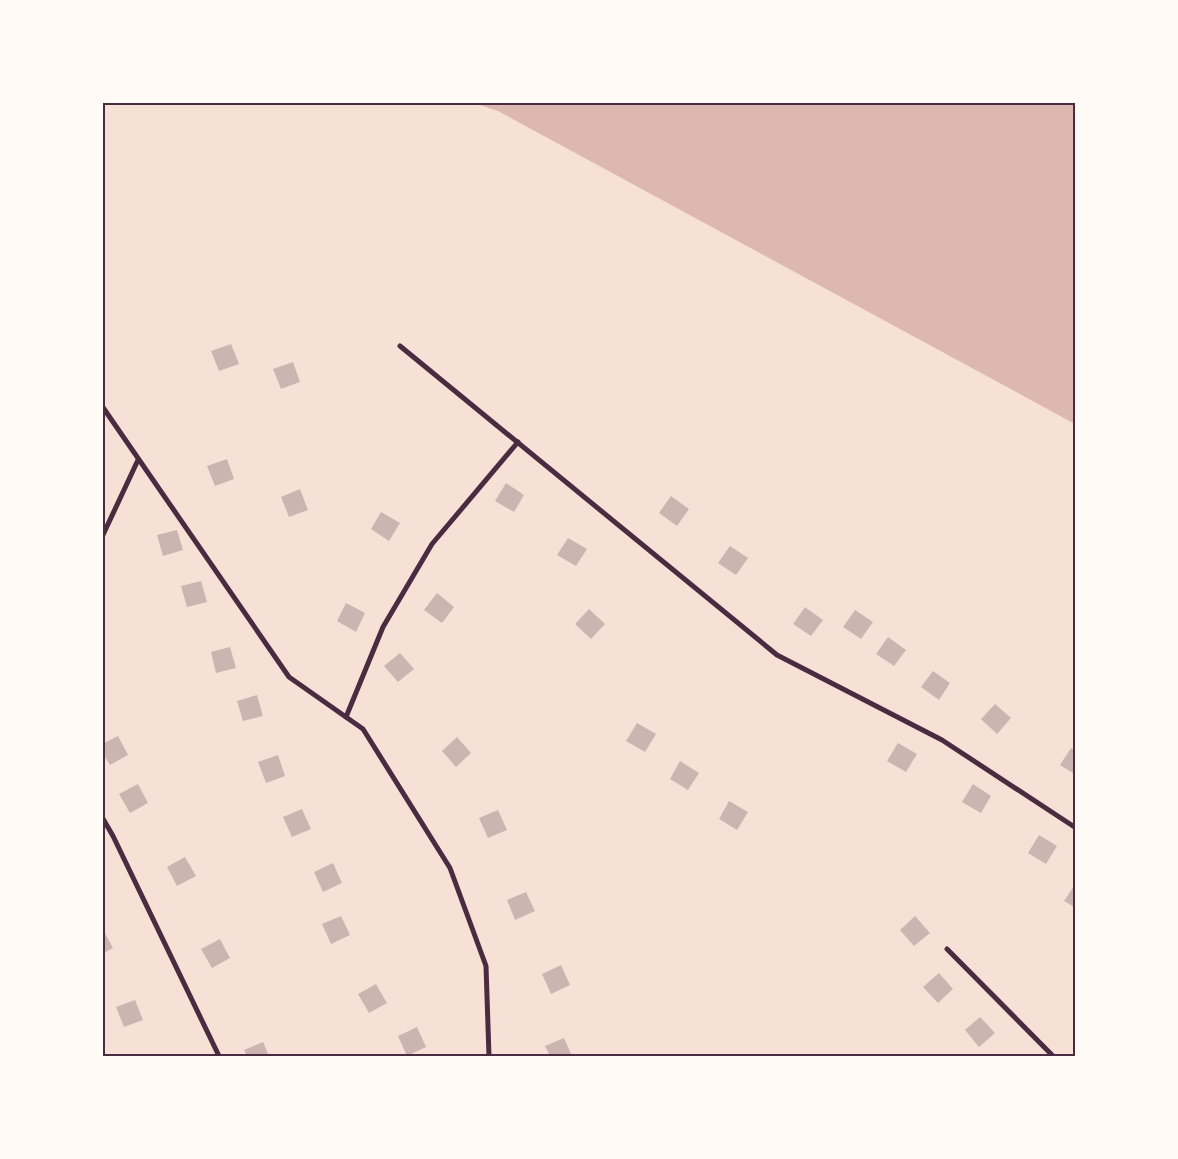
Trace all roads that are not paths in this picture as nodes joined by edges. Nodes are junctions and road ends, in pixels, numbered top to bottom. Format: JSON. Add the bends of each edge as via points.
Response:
{"nodes":[{"id":1,"x":400,"y":346,"type":"dead end"},
{"id":2,"x":102,"y":406,"type":"edge"},
{"id":3,"x":518,"y":442,"type":"junction"},
{"id":4,"x":138,"y":460,"type":"junction"},
{"id":5,"x":102,"y":537,"type":"edge"},
{"id":6,"x":346,"y":717,"type":"junction"},
{"id":7,"x":102,"y":817,"type":"edge"},
{"id":8,"x":1076,"y":828,"type":"edge"},
{"id":9,"x":947,"y":950,"type":"dead end"},
{"id":10,"x":219,"y":1056,"type":"edge"},
{"id":11,"x":490,"y":1056,"type":"edge"},
{"id":12,"x":1053,"y":1056,"type":"edge"}],
"edges":[{"from":1,"to":3,"type":"street"},
{"from":2,"to":4,"type":"street"},
{"from":3,"to":6,"type":"street","via":[[432,544],[383,627]]},
{"from":3,"to":8,"type":"street","via":[[777,655],[942,740]]},
{"from":4,"to":5,"type":"street"},
{"from":4,"to":6,"type":"street","via":[[289,677]]},
{"from":6,"to":11,"type":"street","via":[[363,729],[450,868],[486,966]]},
{"from":7,"to":10,"type":"street"},
{"from":9,"to":12,"type":"street"}]}
